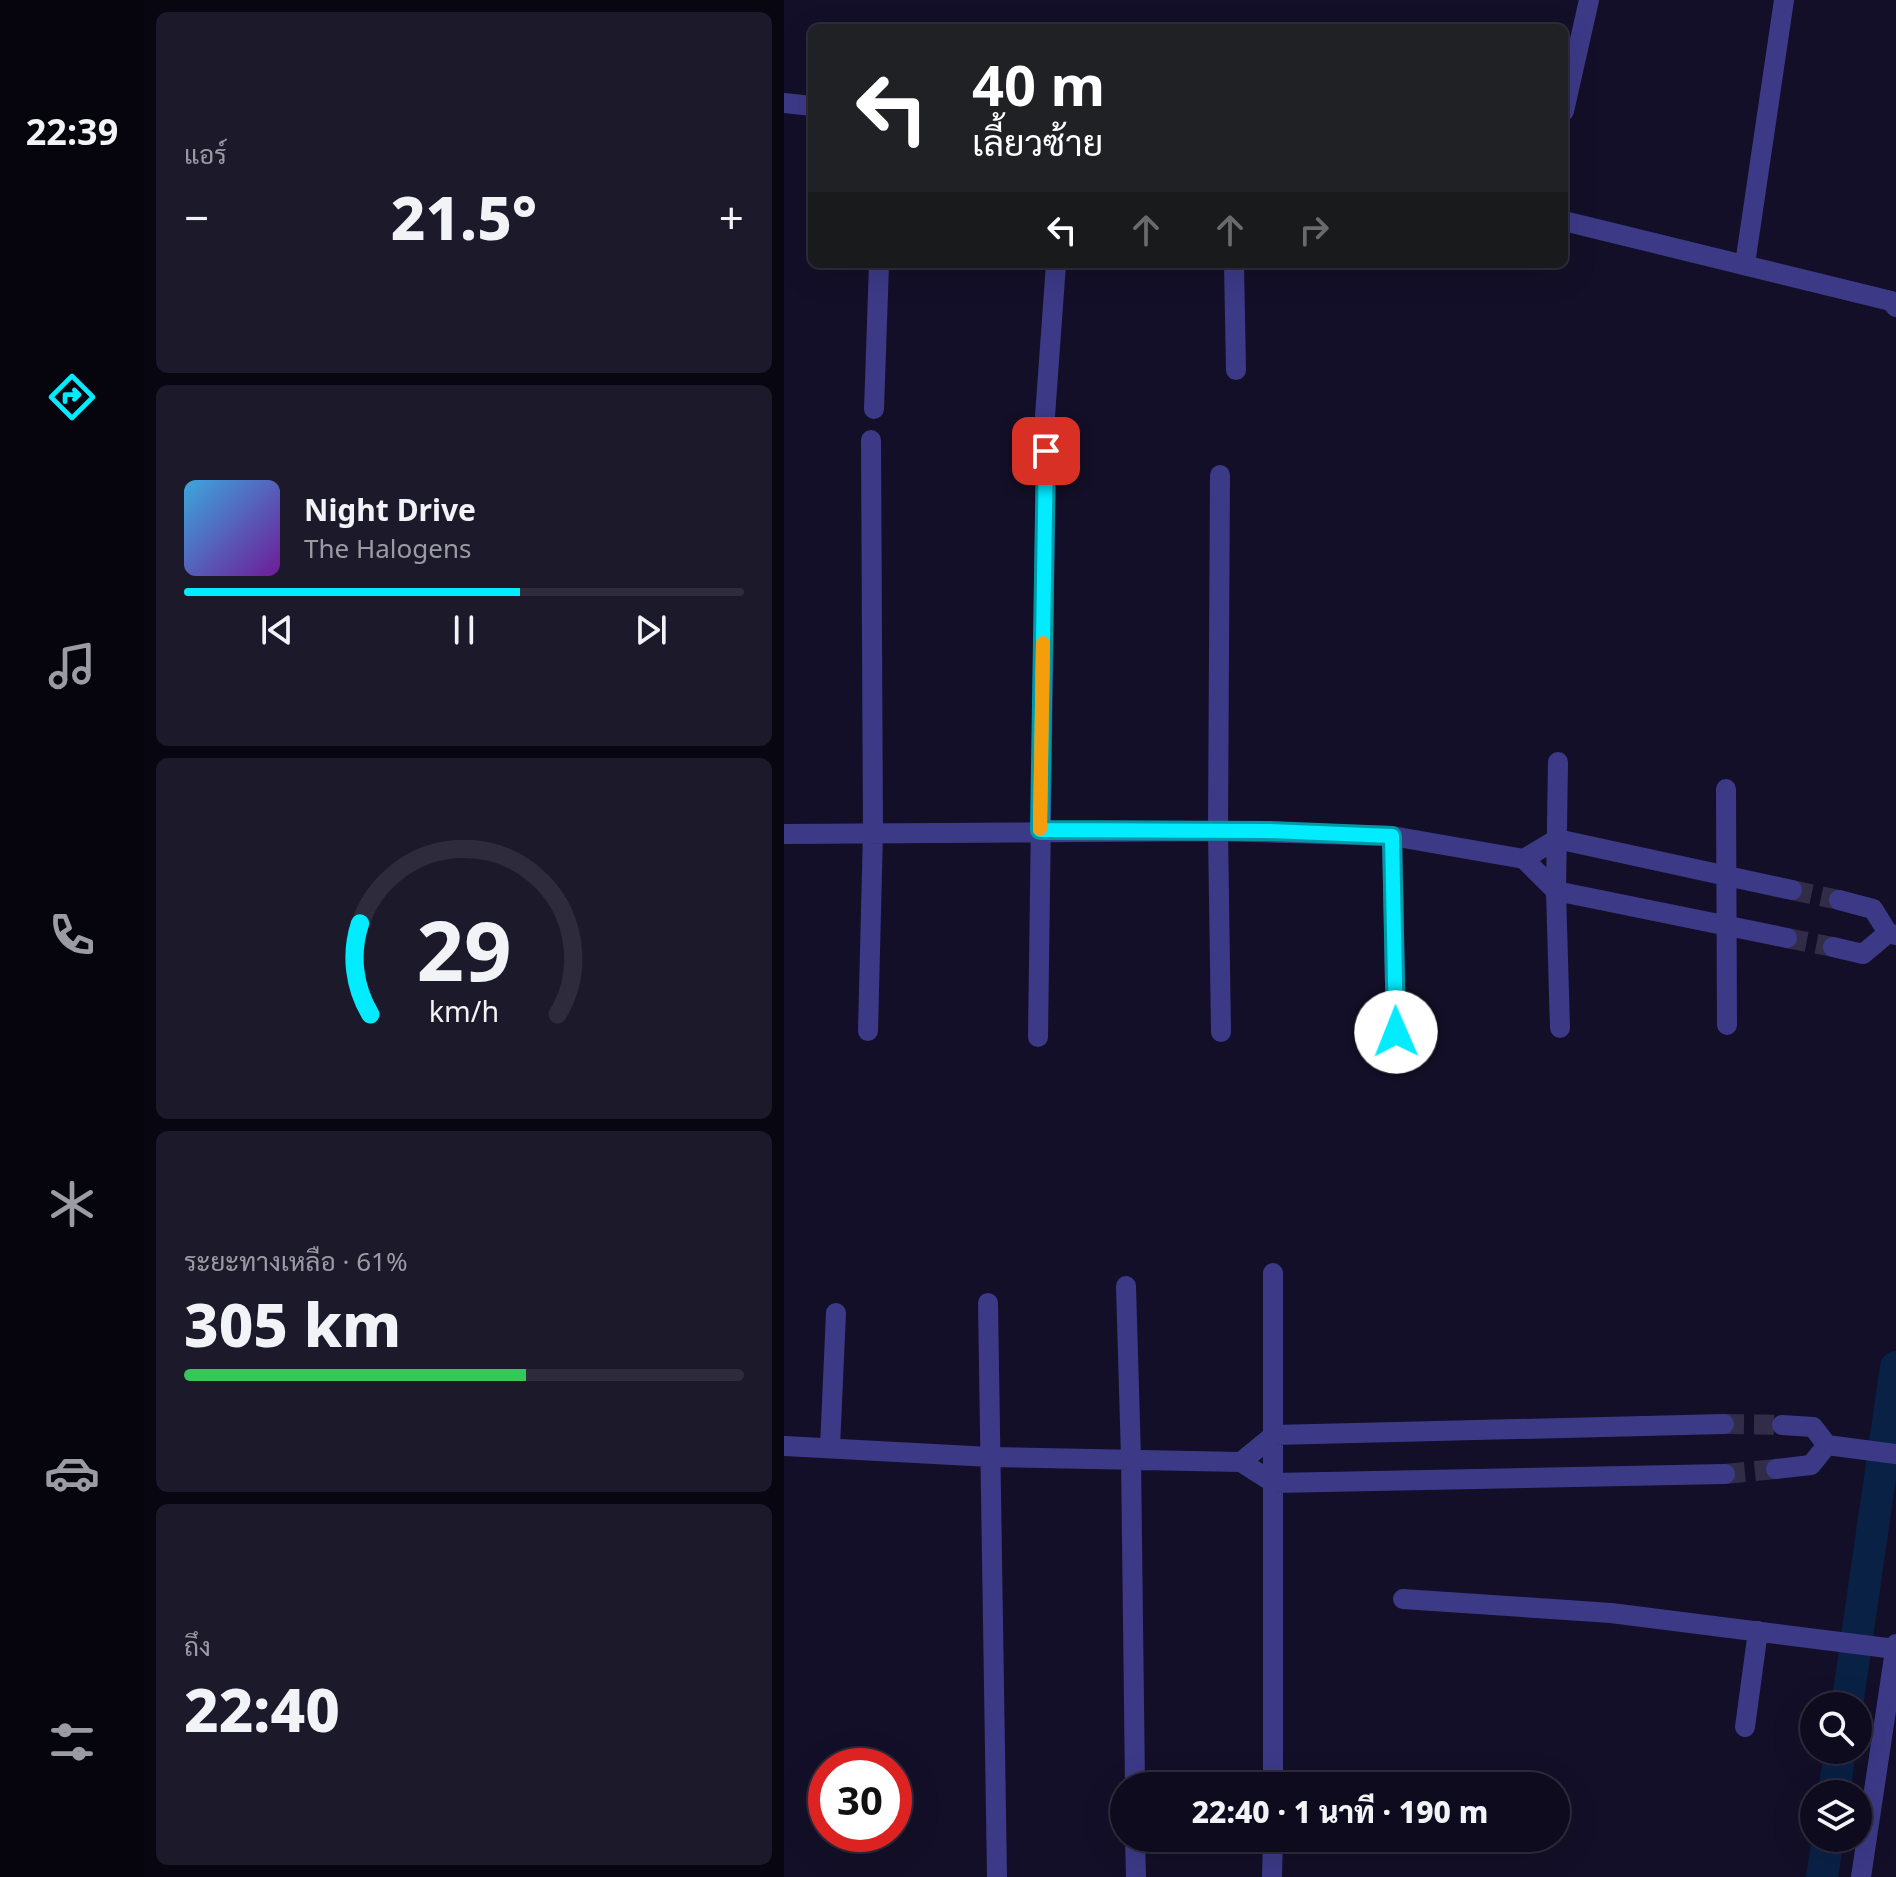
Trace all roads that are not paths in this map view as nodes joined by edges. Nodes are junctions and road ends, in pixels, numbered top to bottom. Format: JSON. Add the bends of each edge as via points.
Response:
{"nodes":[{"id":1,"x":1589,"y":0,"type":"edge"},
{"id":2,"x":1784,"y":0,"type":"edge"},
{"id":3,"x":1568,"y":93,"type":"edge"},
{"id":4,"x":784,"y":103,"type":"edge"},
{"id":5,"x":808,"y":106,"type":"edge"},
{"id":6,"x":1568,"y":222,"type":"edge"},
{"id":7,"x":1745,"y":264,"type":"junction"},
{"id":8,"x":879,"y":268,"type":"edge"},
{"id":9,"x":1056,"y":268,"type":"edge"},
{"id":10,"x":1234,"y":268,"type":"edge"},
{"id":11,"x":1894,"y":303,"type":"edge"},
{"id":12,"x":1236,"y":370,"type":"dead end"},
{"id":13,"x":874,"y":409,"type":"dead end"},
{"id":14,"x":1045,"y":416,"type":"dead end"},
{"id":15,"x":871,"y":440,"type":"dead end"},
{"id":16,"x":1046,"y":451,"type":"dead end"},
{"id":17,"x":1220,"y":475,"type":"dead end"},
{"id":18,"x":1558,"y":762,"type":"dead end"},
{"id":19,"x":1726,"y":789,"type":"dead end"},
{"id":20,"x":1040,"y":830,"type":"junction"},
{"id":21,"x":1218,"y":831,"type":"junction"},
{"id":22,"x":873,"y":832,"type":"junction"},
{"id":23,"x":784,"y":834,"type":"edge"},
{"id":24,"x":1392,"y":836,"type":"junction"},
{"id":25,"x":1557,"y":839,"type":"junction"},
{"id":26,"x":1524,"y":859,"type":"junction"},
{"id":27,"x":1726,"y":876,"type":"junction"},
{"id":28,"x":1792,"y":890,"type":"tunnel mouth"},
{"id":29,"x":1556,"y":891,"type":"junction"},
{"id":30,"x":1839,"y":900,"type":"tunnel mouth"},
{"id":31,"x":1727,"y":925,"type":"junction"},
{"id":32,"x":1892,"y":934,"type":"edge"},
{"id":33,"x":1787,"y":938,"type":"tunnel mouth"},
{"id":34,"x":1833,"y":947,"type":"tunnel mouth"},
{"id":35,"x":1727,"y":1025,"type":"dead end"},
{"id":36,"x":1560,"y":1028,"type":"dead end"},
{"id":37,"x":868,"y":1031,"type":"dead end"},
{"id":38,"x":1221,"y":1032,"type":"dead end"},
{"id":39,"x":1396,"y":1032,"type":"dead end"},
{"id":40,"x":1038,"y":1037,"type":"dead end"},
{"id":41,"x":1273,"y":1273,"type":"dead end"},
{"id":42,"x":1126,"y":1286,"type":"dead end"},
{"id":43,"x":988,"y":1303,"type":"dead end"},
{"id":44,"x":836,"y":1313,"type":"dead end"},
{"id":45,"x":1724,"y":1424,"type":"tunnel mouth"},
{"id":46,"x":1782,"y":1425,"type":"tunnel mouth"},
{"id":47,"x":1274,"y":1435,"type":"junction"},
{"id":48,"x":1834,"y":1445,"type":"junction"},
{"id":49,"x":784,"y":1446,"type":"edge"},
{"id":50,"x":830,"y":1447,"type":"junction"},
{"id":51,"x":1895,"y":1454,"type":"edge"},
{"id":52,"x":990,"y":1457,"type":"junction"},
{"id":53,"x":1131,"y":1458,"type":"junction"},
{"id":54,"x":1241,"y":1462,"type":"junction"},
{"id":55,"x":1776,"y":1469,"type":"tunnel mouth"},
{"id":56,"x":1725,"y":1474,"type":"tunnel mouth"},
{"id":57,"x":1274,"y":1483,"type":"junction"},
{"id":58,"x":1403,"y":1599,"type":"dead end"},
{"id":59,"x":1758,"y":1631,"type":"junction"},
{"id":60,"x":1896,"y":1647,"type":"edge"},
{"id":61,"x":1745,"y":1727,"type":"dead end"},
{"id":62,"x":1135,"y":1772,"type":"edge"},
{"id":63,"x":1273,"y":1772,"type":"edge"},
{"id":64,"x":1135,"y":1852,"type":"edge"},
{"id":65,"x":1273,"y":1852,"type":"edge"},
{"id":66,"x":997,"y":1877,"type":"edge"},
{"id":67,"x":1136,"y":1877,"type":"edge"},
{"id":68,"x":1272,"y":1877,"type":"edge"},
{"id":69,"x":1861,"y":1877,"type":"edge"}],
"edges":[{"from":1,"to":3,"type":"street"},
{"from":2,"to":7,"type":"street"},
{"from":4,"to":5,"type":"street"},
{"from":6,"to":7,"type":"street"},
{"from":7,"to":11,"type":"street"},
{"from":8,"to":13,"type":"street"},
{"from":9,"to":14,"type":"street"},
{"from":10,"to":12,"type":"street"},
{"from":15,"to":22,"type":"street"},
{"from":16,"to":20,"type":"street"},
{"from":17,"to":21,"type":"street"},
{"from":18,"to":25,"type":"street"},
{"from":19,"to":27,"type":"street"},
{"from":20,"to":21,"type":"street"},
{"from":20,"to":22,"type":"street"},
{"from":20,"to":40,"type":"street"},
{"from":21,"to":24,"type":"street"},
{"from":21,"to":38,"type":"street"},
{"from":22,"to":23,"type":"street"},
{"from":22,"to":37,"type":"street"},
{"from":24,"to":26,"type":"street"},
{"from":24,"to":39,"type":"street"},
{"from":25,"to":26,"type":"street"},
{"from":25,"to":27,"type":"street"},
{"from":25,"to":29,"type":"street"},
{"from":26,"to":29,"type":"street"},
{"from":27,"to":28,"type":"street"},
{"from":27,"to":31,"type":"street"},
{"from":29,"to":31,"type":"street"},
{"from":29,"to":36,"type":"street"},
{"from":30,"to":32,"type":"street","via":[[1873,909]]},
{"from":31,"to":33,"type":"street"},
{"from":31,"to":35,"type":"street"},
{"from":32,"to":34,"type":"street","via":[[1863,954]]},
{"from":41,"to":47,"type":"street"},
{"from":42,"to":53,"type":"street"},
{"from":43,"to":52,"type":"street"},
{"from":44,"to":50,"type":"street"},
{"from":45,"to":47,"type":"street"},
{"from":46,"to":48,"type":"street","via":[[1813,1427]]},
{"from":47,"to":54,"type":"street"},
{"from":47,"to":57,"type":"street"},
{"from":48,"to":51,"type":"street"},
{"from":48,"to":55,"type":"street","via":[[1811,1465]]},
{"from":49,"to":50,"type":"street"},
{"from":50,"to":52,"type":"street"},
{"from":52,"to":53,"type":"street"},
{"from":52,"to":66,"type":"street"},
{"from":53,"to":54,"type":"street"},
{"from":53,"to":62,"type":"street"},
{"from":54,"to":57,"type":"street"},
{"from":56,"to":57,"type":"street"},
{"from":57,"to":63,"type":"street"},
{"from":58,"to":59,"type":"street","via":[[1611,1613]]},
{"from":59,"to":60,"type":"street"},
{"from":59,"to":61,"type":"street"},
{"from":60,"to":69,"type":"street"},
{"from":64,"to":67,"type":"street"},
{"from":65,"to":68,"type":"street"}]}
